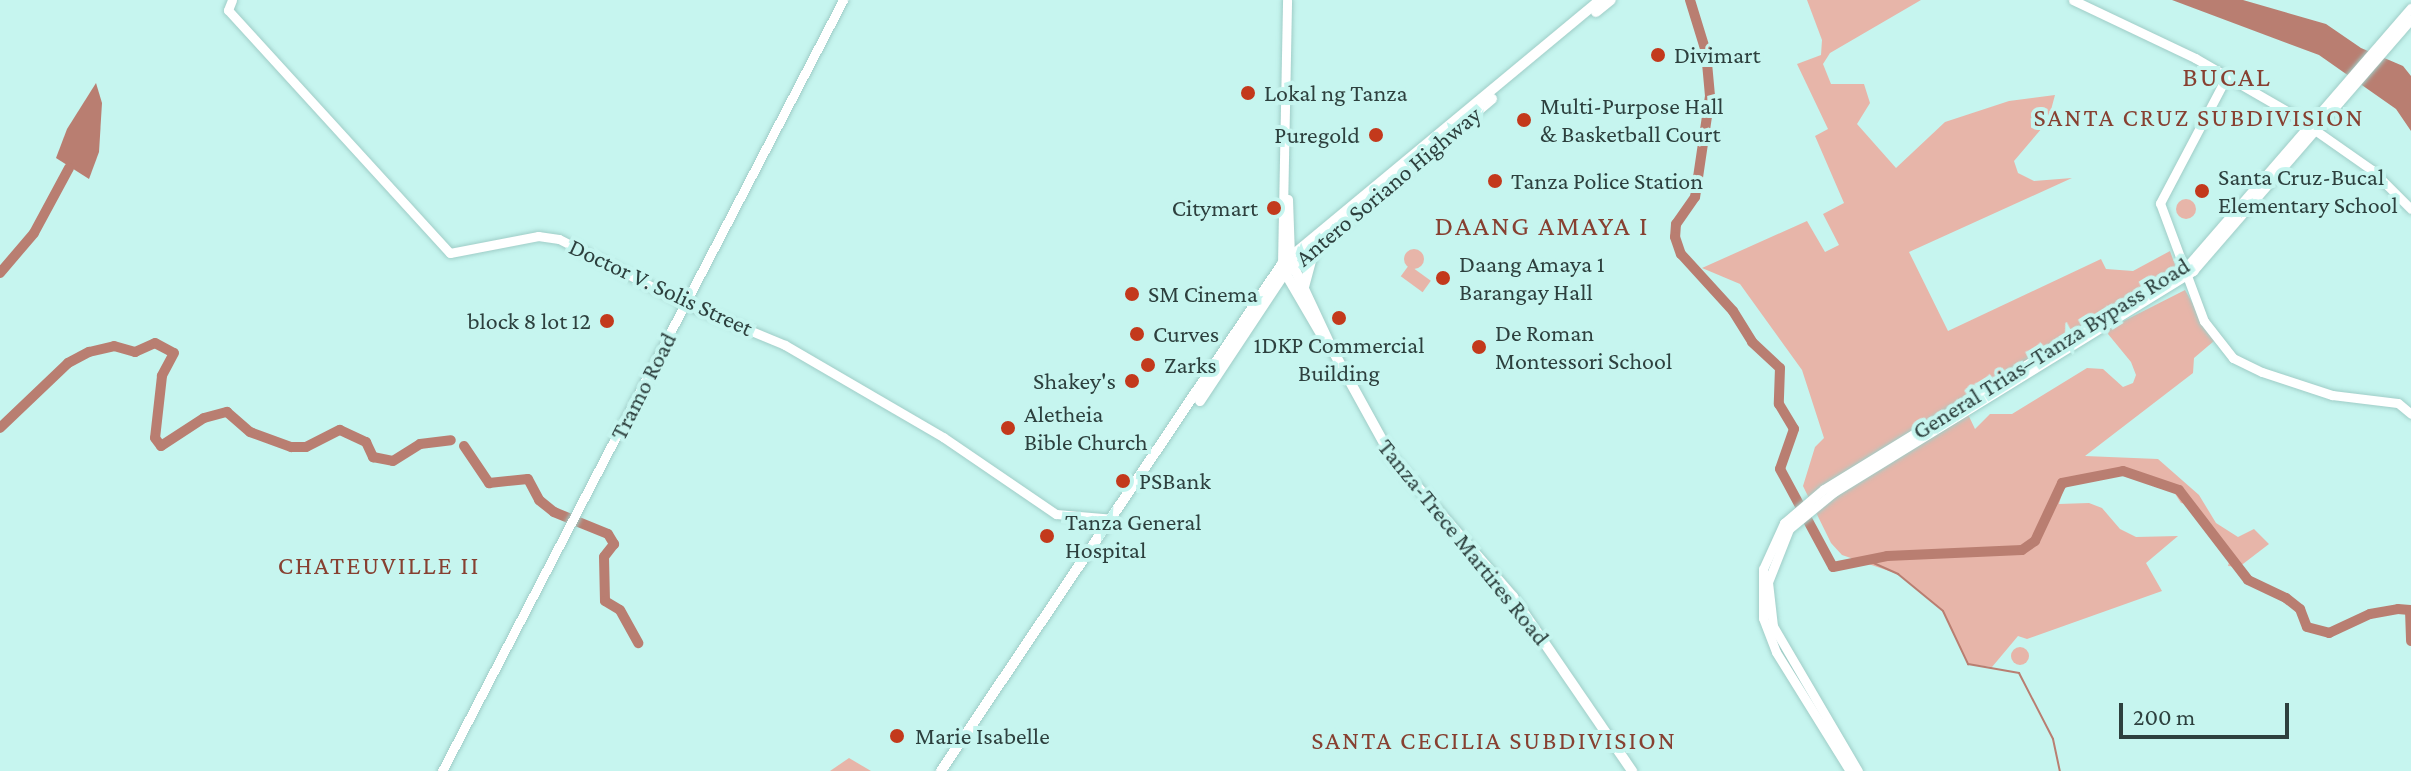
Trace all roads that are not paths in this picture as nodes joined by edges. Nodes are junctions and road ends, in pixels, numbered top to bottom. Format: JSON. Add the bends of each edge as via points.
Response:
{"nodes":[{"id":1,"x":232,"y":0,"type":"edge"},
{"id":2,"x":843,"y":0,"type":"edge"},
{"id":3,"x":1287,"y":0,"type":"edge"},
{"id":4,"x":1600,"y":0,"type":"edge"},
{"id":5,"x":1611,"y":0,"type":"edge"},
{"id":6,"x":2073,"y":0,"type":"edge"},
{"id":7,"x":2411,"y":8,"type":"edge"},
{"id":8,"x":2411,"y":19,"type":"edge"},
{"id":9,"x":2374,"y":56,"type":"junction"},
{"id":10,"x":2227,"y":76,"type":"junction"},
{"id":11,"x":2315,"y":129,"type":"junction"},
{"id":12,"x":2411,"y":209,"type":"edge"},
{"id":13,"x":1315,"y":248,"type":"junction"},
{"id":14,"x":1287,"y":265,"type":"junction"},
{"id":15,"x":2183,"y":273,"type":"junction"},
{"id":16,"x":1302,"y":299,"type":"junction"},
{"id":17,"x":1267,"y":302,"type":"junction"},
{"id":18,"x":686,"y":304,"type":"junction"},
{"id":19,"x":2411,"y":414,"type":"edge"},
{"id":20,"x":1794,"y":518,"type":"junction"},
{"id":21,"x":1114,"y":519,"type":"junction"},
{"id":22,"x":442,"y":771,"type":"edge"},
{"id":23,"x":941,"y":771,"type":"edge"},
{"id":24,"x":1632,"y":771,"type":"edge"},
{"id":25,"x":1850,"y":771,"type":"edge"},
{"id":26,"x":1858,"y":771,"type":"edge"}],
"edges":[{"from":1,"to":18,"type":"street","name":"Doctor V. Solis Street","via":[[228,10],[450,253],[538,236],[559,239]]},
{"from":2,"to":18,"type":"street","name":"Tramo Road"},
{"from":3,"to":14,"type":"street"},
{"from":4,"to":14,"type":"main road","name":"Antero Soriano Highway"},
{"from":5,"to":13,"type":"main road","name":"Antero Soriano Highway"},
{"from":6,"to":10,"type":"street"},
{"from":7,"to":9,"type":"street","name":"General Trias–Tanza Bypass Road"},
{"from":8,"to":9,"type":"street","name":"General Trias–Tanza Bypass Road"},
{"from":9,"to":11,"type":"street","name":"General Trias–Tanza Bypass Road"},
{"from":10,"to":11,"type":"street"},
{"from":10,"to":15,"type":"street","via":[[2160,203]]},
{"from":11,"to":12,"type":"street","via":[[2372,170]]},
{"from":11,"to":15,"type":"street","name":"General Trias–Tanza Bypass Road"},
{"from":13,"to":14,"type":"main road","name":"Antero Soriano Highway"},
{"from":13,"to":16,"type":"main road","via":[[1305,270]]},
{"from":14,"to":16,"type":"main road","name":"Tanza-Trece Martires Road"},
{"from":14,"to":17,"type":"main road","name":"Antero Soriano Highway"},
{"from":14,"to":21,"type":"main road","name":"Antero Soriano Highway"},
{"from":15,"to":19,"type":"street","via":[[2204,321],[2233,358],[2332,395],[2398,403]]},
{"from":15,"to":20,"type":"street","name":"General Trias–Tanza Bypass Road"},
{"from":16,"to":17,"type":"main road","via":[[1283,293]]},
{"from":16,"to":24,"type":"main road","name":"Tanza-Trece Martires Road","via":[[1391,456],[1513,597]]},
{"from":17,"to":21,"type":"main road","name":"Antero Soriano Highway"},
{"from":18,"to":21,"type":"street","name":"Doctor V. Solis Street","via":[[785,345],[943,437],[1056,514]]},
{"from":18,"to":22,"type":"street","name":"Tramo Road"},
{"from":20,"to":25,"type":"street","via":[[1772,542],[1763,569],[1763,618],[1776,652]]},
{"from":20,"to":26,"type":"street","via":[[1770,571],[1773,626]]},
{"from":21,"to":23,"type":"main road","name":"Antero Soriano Highway"}]}
